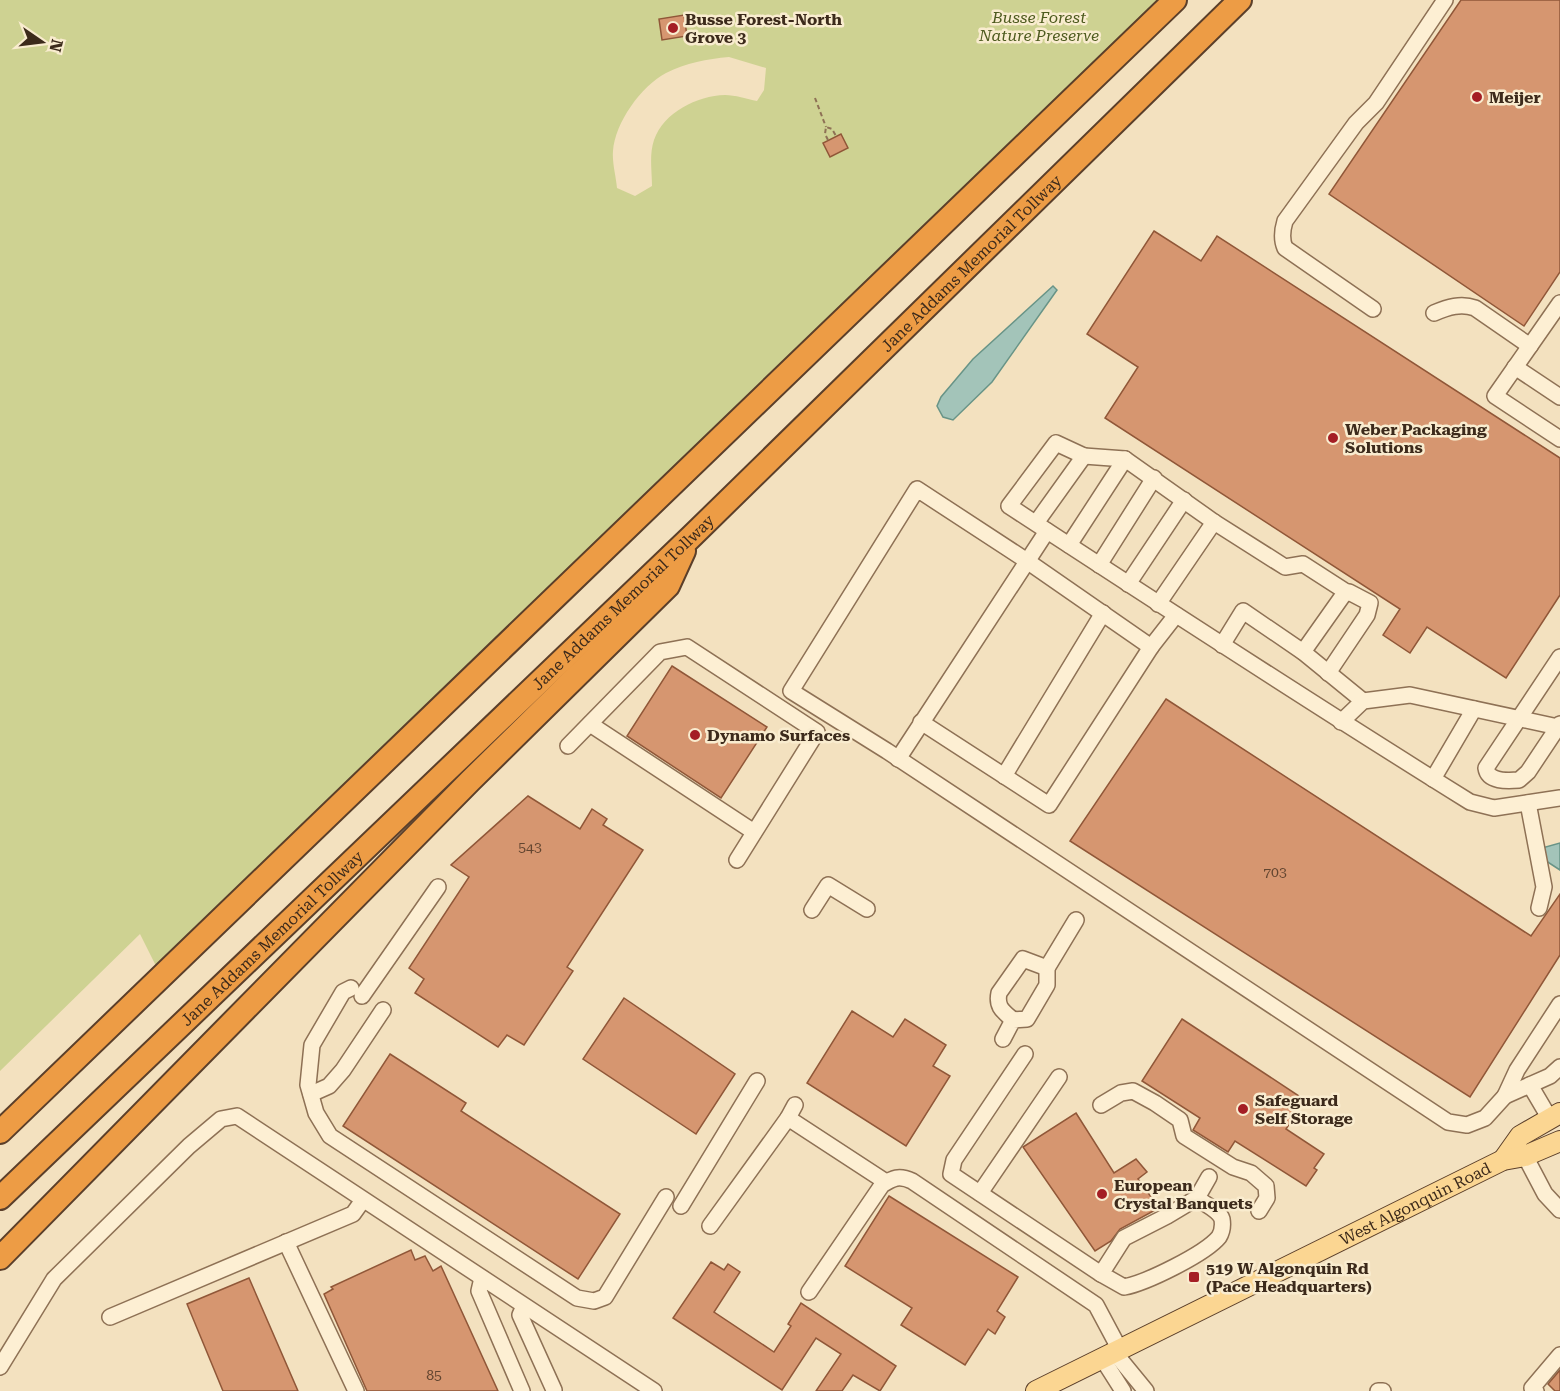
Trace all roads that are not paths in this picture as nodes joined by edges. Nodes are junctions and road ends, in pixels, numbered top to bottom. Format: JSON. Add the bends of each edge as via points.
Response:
{"nodes":[{"id":1,"x":1175,"y":0,"type":"edge"},
{"id":2,"x":1240,"y":0,"type":"edge"},
{"id":3,"x":1445,"y":0,"type":"edge"},
{"id":4,"x":1560,"y":303,"type":"edge"},
{"id":5,"x":1373,"y":309,"type":"dead end"},
{"id":6,"x":1434,"y":313,"type":"dead end"},
{"id":7,"x":1530,"y":346,"type":"junction"},
{"id":8,"x":1515,"y":367,"type":"junction"},
{"id":9,"x":1560,"y":397,"type":"edge"},
{"id":10,"x":1560,"y":440,"type":"edge"},
{"id":11,"x":1084,"y":456,"type":"junction"},
{"id":12,"x":1125,"y":459,"type":"junction"},
{"id":13,"x":1154,"y":478,"type":"junction"},
{"id":14,"x":1184,"y":500,"type":"junction"},
{"id":15,"x":1214,"y":522,"type":"junction"},
{"id":16,"x":1042,"y":527,"type":"junction"},
{"id":17,"x":692,"y":536,"type":"junction"},
{"id":18,"x":1069,"y":545,"type":"junction"},
{"id":19,"x":1027,"y":561,"type":"junction"},
{"id":20,"x":1099,"y":565,"type":"junction"},
{"id":21,"x":1128,"y":584,"type":"junction"},
{"id":22,"x":1348,"y":593,"type":"junction"},
{"id":23,"x":1158,"y":604,"type":"junction"},
{"id":24,"x":1103,"y":613,"type":"junction"},
{"id":25,"x":1176,"y":615,"type":"junction"},
{"id":26,"x":1222,"y":645,"type":"junction"},
{"id":27,"x":1151,"y":647,"type":"junction"},
{"id":28,"x":1303,"y":652,"type":"junction"},
{"id":29,"x":1560,"y":657,"type":"edge"},
{"id":30,"x":1328,"y":673,"type":"junction"},
{"id":31,"x":1363,"y":701,"type":"junction"},
{"id":32,"x":1474,"y":709,"type":"junction"},
{"id":33,"x":1518,"y":719,"type":"junction"},
{"id":34,"x":921,"y":722,"type":"junction"},
{"id":35,"x":1341,"y":722,"type":"junction"},
{"id":36,"x":590,"y":724,"type":"junction"},
{"id":37,"x":1559,"y":726,"type":"edge"},
{"id":38,"x":568,"y":746,"type":"dead end"},
{"id":39,"x":898,"y":759,"type":"junction"},
{"id":40,"x":1004,"y":776,"type":"junction"},
{"id":41,"x":1433,"y":779,"type":"junction"},
{"id":42,"x":1560,"y":798,"type":"edge"},
{"id":43,"x":1528,"y":803,"type":"junction"},
{"id":44,"x":754,"y":832,"type":"junction"},
{"id":45,"x":737,"y":860,"type":"dead end"},
{"id":46,"x":438,"y":887,"type":"dead end"},
{"id":47,"x":1539,"y":908,"type":"dead end"},
{"id":48,"x":867,"y":909,"type":"dead end"},
{"id":49,"x":812,"y":910,"type":"dead end"},
{"id":50,"x":1076,"y":920,"type":"dead end"},
{"id":51,"x":1047,"y":968,"type":"junction"},
{"id":52,"x":1560,"y":1004,"type":"edge"},
{"id":53,"x":383,"y":1010,"type":"dead end"},
{"id":54,"x":1014,"y":1020,"type":"junction"},
{"id":55,"x":1003,"y":1039,"type":"dead end"},
{"id":56,"x":92,"y":1044,"type":"junction"},
{"id":57,"x":1025,"y":1054,"type":"dead end"},
{"id":58,"x":1560,"y":1067,"type":"edge"},
{"id":59,"x":1059,"y":1077,"type":"dead end"},
{"id":60,"x":757,"y":1081,"type":"dead end"},
{"id":61,"x":1530,"y":1085,"type":"junction"},
{"id":62,"x":311,"y":1094,"type":"junction"},
{"id":63,"x":1505,"y":1096,"type":"junction"},
{"id":64,"x":1101,"y":1105,"type":"dead end"},
{"id":65,"x":1555,"y":1116,"type":"edge"},
{"id":66,"x":0,"y":1125,"type":"edge"},
{"id":67,"x":0,"y":1132,"type":"edge"},
{"id":68,"x":1560,"y":1141,"type":"edge"},
{"id":69,"x":1525,"y":1156,"type":"junction"},
{"id":70,"x":1503,"y":1160,"type":"junction"},
{"id":71,"x":1209,"y":1177,"type":"dead end"},
{"id":72,"x":886,"y":1182,"type":"junction"},
{"id":73,"x":980,"y":1193,"type":"junction"},
{"id":74,"x":666,"y":1197,"type":"dead end"},
{"id":75,"x":0,"y":1198,"type":"edge"},
{"id":76,"x":1197,"y":1198,"type":"junction"},
{"id":77,"x":363,"y":1200,"type":"junction"},
{"id":78,"x":681,"y":1206,"type":"dead end"},
{"id":79,"x":1560,"y":1210,"type":"edge"},
{"id":80,"x":1259,"y":1211,"type":"dead end"},
{"id":81,"x":711,"y":1226,"type":"dead end"},
{"id":82,"x":286,"y":1242,"type":"junction"},
{"id":83,"x":0,"y":1258,"type":"edge"},
{"id":84,"x":1101,"y":1274,"type":"junction"},
{"id":85,"x":482,"y":1278,"type":"junction"},
{"id":86,"x":809,"y":1292,"type":"dead end"},
{"id":87,"x":524,"y":1306,"type":"junction"},
{"id":88,"x":110,"y":1317,"type":"dead end"},
{"id":89,"x":1112,"y":1354,"type":"junction"},
{"id":90,"x":1560,"y":1355,"type":"edge"},
{"id":91,"x":0,"y":1367,"type":"edge"},
{"id":92,"x":356,"y":1391,"type":"edge"},
{"id":93,"x":522,"y":1391,"type":"edge"},
{"id":94,"x":553,"y":1391,"type":"edge"},
{"id":95,"x":654,"y":1391,"type":"edge"},
{"id":96,"x":1036,"y":1391,"type":"edge"},
{"id":97,"x":1123,"y":1391,"type":"edge"},
{"id":98,"x":1146,"y":1391,"type":"edge"},
{"id":99,"x":1378,"y":1391,"type":"edge"},
{"id":100,"x":1383,"y":1391,"type":"edge"},
{"id":101,"x":1536,"y":1391,"type":"edge"}],
"edges":[{"from":1,"to":56,"type":"highway"},
{"from":2,"to":17,"type":"highway","name":"Jane Addams Memorial Tollway"},
{"from":3,"to":5,"type":"lane","via":[[1376,103],[1356,123],[1282,230],[1285,248]]},
{"from":4,"to":7,"type":"lane"},
{"from":6,"to":7,"type":"lane","via":[[1450,306],[1467,305]]},
{"from":7,"to":8,"type":"lane"},
{"from":8,"to":9,"type":"lane"},
{"from":8,"to":10,"type":"lane","via":[[1495,396]]},
{"from":11,"to":12,"type":"lane"},
{"from":11,"to":16,"type":"lane"},
{"from":11,"to":16,"type":"lane","via":[[1056,443],[1009,506]]},
{"from":12,"to":13,"type":"lane"},
{"from":12,"to":18,"type":"lane"},
{"from":13,"to":14,"type":"lane"},
{"from":13,"to":20,"type":"lane"},
{"from":14,"to":15,"type":"lane"},
{"from":14,"to":21,"type":"lane"},
{"from":15,"to":22,"type":"lane","via":[[1285,567],[1303,564]]},
{"from":15,"to":23,"type":"lane"},
{"from":16,"to":18,"type":"lane"},
{"from":16,"to":19,"type":"lane"},
{"from":17,"to":75,"type":"highway","name":"Jane Addams Memorial Tollway"},
{"from":17,"to":83,"type":"highway","via":[[668,586],[470,780]]},
{"from":18,"to":20,"type":"lane"},
{"from":19,"to":24,"type":"lane"},
{"from":19,"to":34,"type":"lane"},
{"from":19,"to":39,"type":"lane","via":[[917,489],[791,691]]},
{"from":20,"to":21,"type":"lane"},
{"from":21,"to":23,"type":"lane"},
{"from":22,"to":28,"type":"lane","via":[[1338,601]]},
{"from":22,"to":30,"type":"lane","via":[[1370,603],[1367,615]]},
{"from":23,"to":25,"type":"lane"},
{"from":24,"to":27,"type":"lane"},
{"from":24,"to":40,"type":"lane"},
{"from":25,"to":26,"type":"lane"},
{"from":25,"to":27,"type":"lane"},
{"from":26,"to":28,"type":"lane","via":[[1243,611]]},
{"from":26,"to":35,"type":"lane"},
{"from":27,"to":40,"type":"lane","via":[[1049,805]]},
{"from":28,"to":30,"type":"lane"},
{"from":29,"to":33,"type":"lane"},
{"from":30,"to":31,"type":"lane"},
{"from":31,"to":32,"type":"lane","via":[[1410,695]]},
{"from":31,"to":35,"type":"lane"},
{"from":32,"to":33,"type":"lane"},
{"from":32,"to":41,"type":"lane"},
{"from":33,"to":37,"type":"lane"},
{"from":33,"to":37,"type":"lane","via":[[1486,768],[1490,777],[1518,780],[1528,772]]},
{"from":34,"to":39,"type":"lane"},
{"from":34,"to":40,"type":"lane"},
{"from":35,"to":41,"type":"lane"},
{"from":36,"to":38,"type":"lane"},
{"from":36,"to":44,"type":"lane"},
{"from":36,"to":44,"type":"lane","via":[[660,652],[687,647],[817,732]]},
{"from":39,"to":63,"type":"lane","via":[[1448,1122],[1467,1125],[1485,1118]]},
{"from":41,"to":43,"type":"lane","via":[[1470,801],[1494,808]]},
{"from":42,"to":43,"type":"lane"},
{"from":43,"to":47,"type":"lane","via":[[1544,887]]},
{"from":44,"to":45,"type":"lane"},
{"from":46,"to":62,"type":"lane","via":[[357,992],[343,992],[312,1045],[308,1085]]},
{"from":48,"to":49,"type":"lane","via":[[828,885]]},
{"from":50,"to":51,"type":"lane"},
{"from":51,"to":54,"type":"lane","via":[[1047,985],[1027,1019]]},
{"from":51,"to":54,"type":"lane","via":[[1023,959],[999,993],[1000,1009]]},
{"from":52,"to":63,"type":"lane","via":[[1517,1070]]},
{"from":53,"to":62,"type":"lane","via":[[343,1070],[329,1086]]},
{"from":54,"to":55,"type":"lane"},
{"from":56,"to":66,"type":"highway"},
{"from":56,"to":67,"type":"highway"},
{"from":57,"to":73,"type":"lane","via":[[954,1160],[951,1174]]},
{"from":58,"to":61,"type":"lane"},
{"from":59,"to":73,"type":"lane"},
{"from":60,"to":78,"type":"lane"},
{"from":61,"to":63,"type":"lane"},
{"from":61,"to":65,"type":"lane"},
{"from":62,"to":74,"type":"lane","via":[[316,1113],[330,1136],[577,1298],[594,1301],[605,1297]]},
{"from":64,"to":80,"type":"lane","via":[[1133,1091],[1155,1103],[1180,1120],[1185,1136],[1233,1167],[1251,1173],[1266,1186],[1267,1198]]},
{"from":65,"to":70,"type":"main road","name":"West Algonquin Road","via":[[1520,1136]]},
{"from":68,"to":69,"type":"main road","name":"West Algonquin Road"},
{"from":69,"to":70,"type":"main road","name":"West Algonquin Road"},
{"from":69,"to":79,"type":"lane","via":[[1545,1194]]},
{"from":70,"to":89,"type":"main road","name":"West Algonquin Road"},
{"from":71,"to":76,"type":"lane"},
{"from":72,"to":81,"type":"lane","via":[[791,1112]]},
{"from":72,"to":86,"type":"lane"},
{"from":72,"to":89,"type":"lane","via":[[902,1176],[912,1181],[1096,1305]]},
{"from":73,"to":84,"type":"lane"},
{"from":76,"to":84,"type":"lane","via":[[1124,1238]]},
{"from":76,"to":84,"type":"lane","via":[[1220,1215],[1223,1222],[1221,1234],[1210,1246],[1140,1284],[1124,1287]]},
{"from":77,"to":82,"type":"lane","via":[[353,1214]]},
{"from":77,"to":85,"type":"lane"},
{"from":77,"to":91,"type":"lane","via":[[237,1116],[221,1119],[54,1278]]},
{"from":82,"to":88,"type":"lane"},
{"from":82,"to":92,"type":"lane"},
{"from":85,"to":87,"type":"lane"},
{"from":85,"to":93,"type":"lane","via":[[478,1291]]},
{"from":87,"to":94,"type":"lane","via":[[520,1315]]},
{"from":87,"to":95,"type":"lane"},
{"from":89,"to":96,"type":"main road","name":"West Algonquin Road"},
{"from":89,"to":97,"type":"lane"},
{"from":89,"to":98,"type":"lane"},
{"from":90,"to":101,"type":"lane","via":[[1532,1388]]},
{"from":99,"to":100,"type":"lane"}]}
